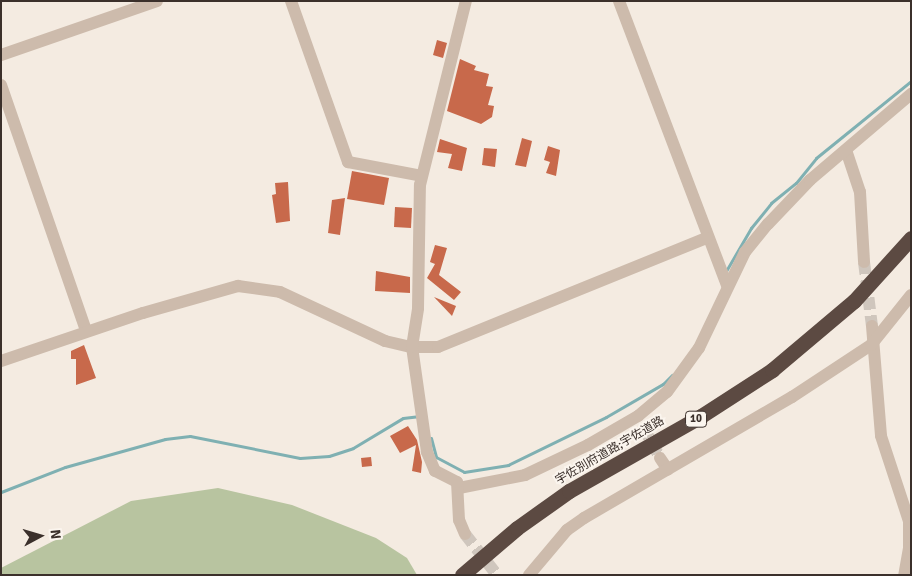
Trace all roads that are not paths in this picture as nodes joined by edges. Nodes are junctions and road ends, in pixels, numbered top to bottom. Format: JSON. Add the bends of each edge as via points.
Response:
{"nodes":[{"id":1,"x":157,"y":1,"type":"edge"},
{"id":2,"x":291,"y":1,"type":"edge"},
{"id":3,"x":466,"y":1,"type":"edge"},
{"id":4,"x":619,"y":1,"type":"edge"},
{"id":5,"x":1,"y":54,"type":"edge"},
{"id":6,"x":1,"y":86,"type":"edge"},
{"id":7,"x":911,"y":94,"type":"edge"},
{"id":8,"x":846,"y":150,"type":"junction"},
{"id":9,"x":422,"y":176,"type":"junction"},
{"id":10,"x":707,"y":238,"type":"junction"},
{"id":11,"x":911,"y":238,"type":"edge"},
{"id":12,"x":864,"y":262,"type":"tunnel mouth"},
{"id":13,"x":726,"y":286,"type":"junction"},
{"id":14,"x":911,"y":295,"type":"edge"},
{"id":15,"x":872,"y":326,"type":"tunnel mouth"},
{"id":16,"x":86,"y":331,"type":"junction"},
{"id":17,"x":872,"y":345,"type":"junction"},
{"id":18,"x":412,"y":347,"type":"junction"},
{"id":19,"x":1,"y":361,"type":"edge"},
{"id":20,"x":660,"y":458,"type":"tunnel mouth"},
{"id":21,"x":668,"y":470,"type":"junction"},
{"id":22,"x":459,"y":488,"type":"junction"},
{"id":23,"x":465,"y":534,"type":"tunnel mouth"},
{"id":24,"x":462,"y":575,"type":"edge"},
{"id":25,"x":529,"y":575,"type":"edge"},
{"id":26,"x":904,"y":575,"type":"edge"}],
"edges":[{"from":1,"to":5,"type":"street"},
{"from":2,"to":9,"type":"street","via":[[348,162]]},
{"from":3,"to":9,"type":"street"},
{"from":4,"to":10,"type":"street"},
{"from":6,"to":16,"type":"street"},
{"from":7,"to":8,"type":"street"},
{"from":8,"to":12,"type":"street","via":[[860,192]]},
{"from":8,"to":13,"type":"street","via":[[787,201],[745,252]]},
{"from":9,"to":18,"type":"street","via":[[418,197],[418,308]]},
{"from":10,"to":13,"type":"street"},
{"from":10,"to":18,"type":"street","via":[[448,344]]},
{"from":11,"to":24,"type":"highway","name":"宇佐別府道路;宇佐道路","number":"10","via":[[854,301],[772,370],[701,416],[569,491],[517,528]]},
{"from":13,"to":22,"type":"street","via":[[690,363],[640,422],[525,475]]},
{"from":14,"to":17,"type":"street"},
{"from":15,"to":17,"type":"street"},
{"from":16,"to":18,"type":"street","via":[[226,288],[246,286],[280,292],[330,313],[371,336]]},
{"from":16,"to":19,"type":"street"},
{"from":17,"to":21,"type":"street"},
{"from":17,"to":26,"type":"street","via":[[881,436],[909,521]]},
{"from":18,"to":22,"type":"street","via":[[431,463],[435,471],[453,478]]},
{"from":20,"to":21,"type":"street"},
{"from":21,"to":25,"type":"street","via":[[567,530]]},
{"from":22,"to":23,"type":"street","via":[[459,520]]}]}
